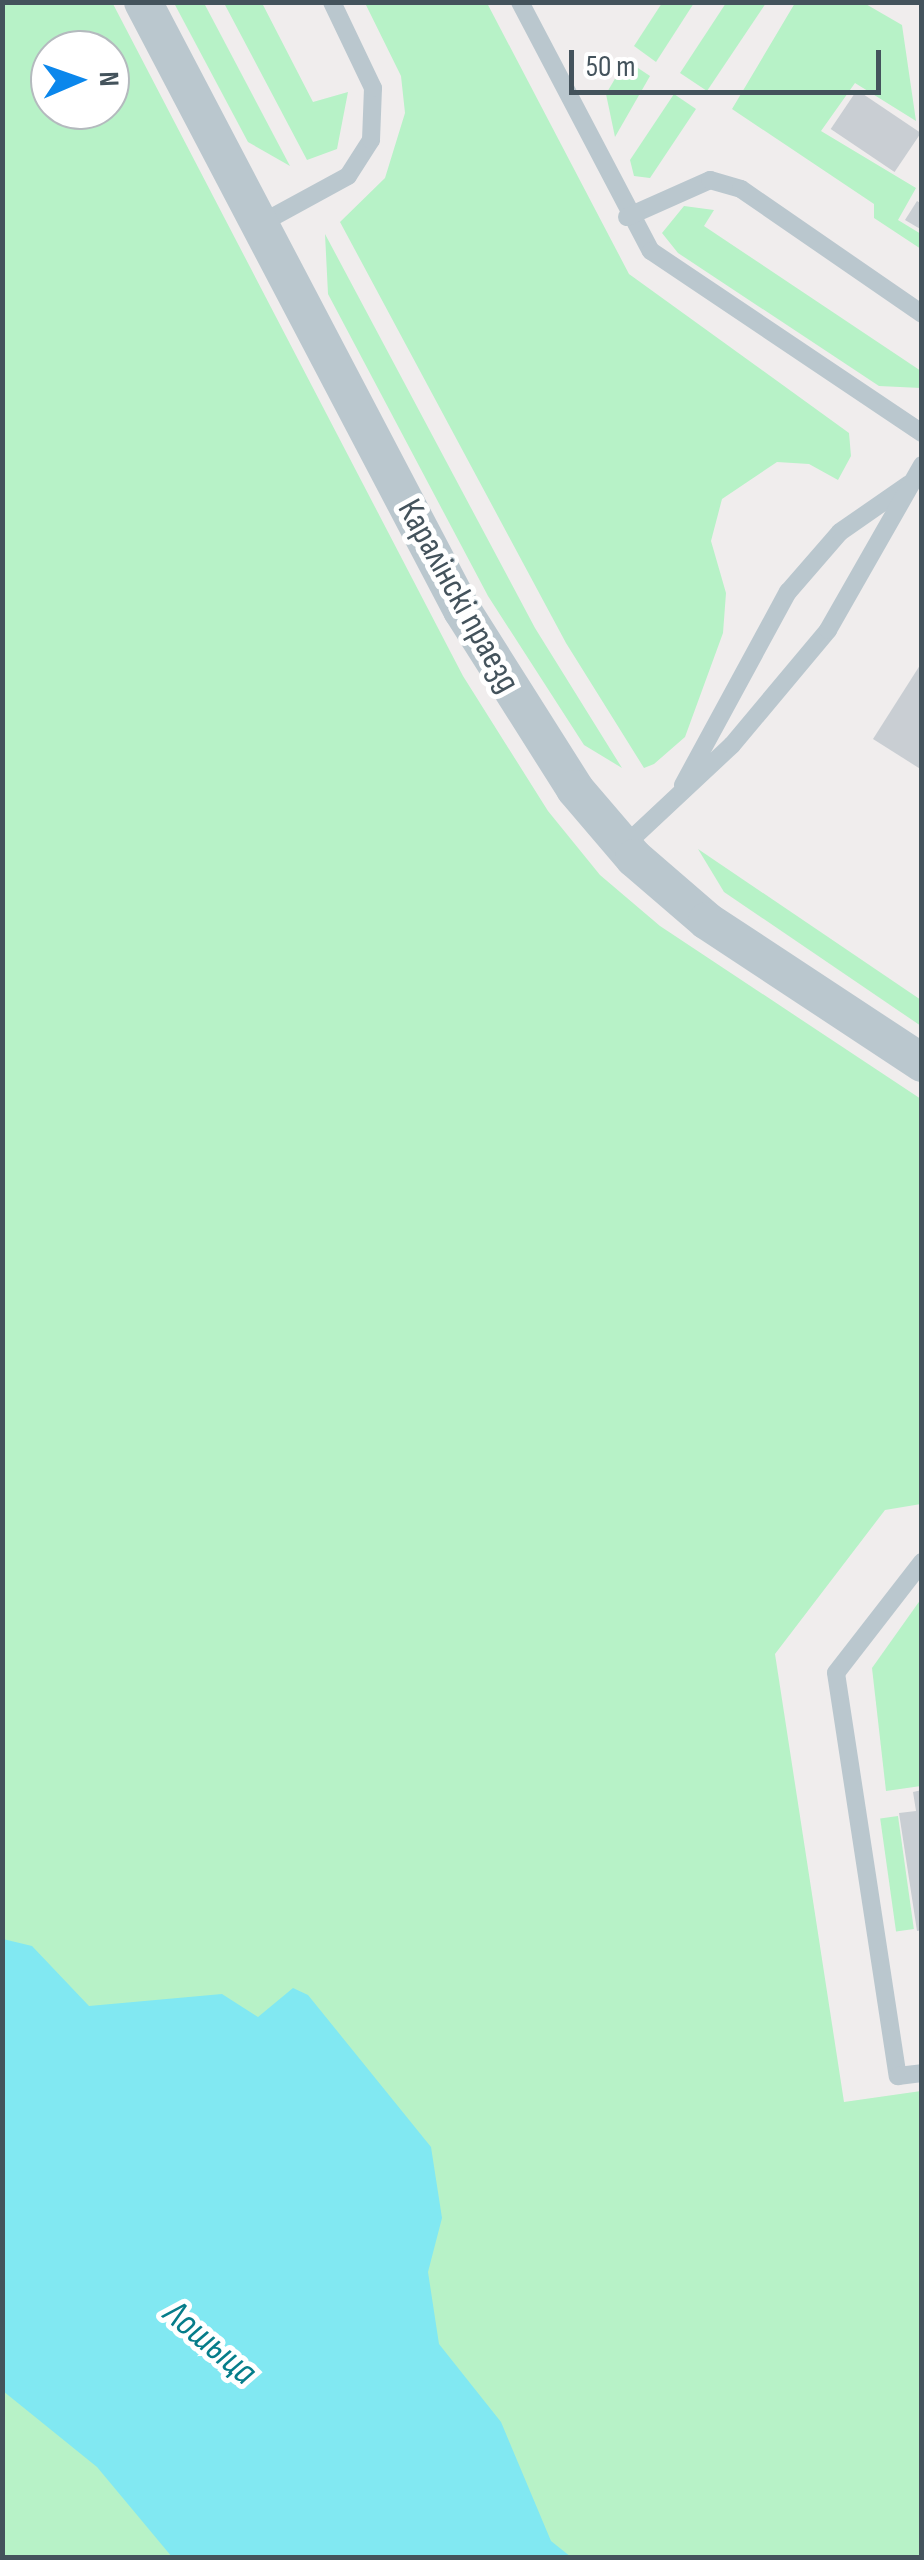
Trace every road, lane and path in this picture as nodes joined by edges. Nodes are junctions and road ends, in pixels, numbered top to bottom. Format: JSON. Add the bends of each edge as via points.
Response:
{"nodes":[{"id":1,"x":143,"y":2,"type":"edge"},
{"id":2,"x":332,"y":2,"type":"edge"},
{"id":3,"x":520,"y":2,"type":"edge"},
{"id":4,"x":627,"y":218,"type":"junction"},
{"id":5,"x":260,"y":224,"type":"junction"},
{"id":6,"x":922,"y":314,"type":"edge"},
{"id":7,"x":922,"y":433,"type":"edge"},
{"id":8,"x":918,"y":473,"type":"edge"},
{"id":9,"x":679,"y":795,"type":"junction"},
{"id":10,"x":623,"y":847,"type":"junction"},
{"id":11,"x":922,"y":1063,"type":"edge"},
{"id":12,"x":922,"y":1562,"type":"edge"},
{"id":13,"x":922,"y":2073,"type":"edge"}],
"edges":[{"from":1,"to":5,"type":"street","name":"Каралінскі праезд"},
{"from":2,"to":5,"type":"lane","via":[[373,88],[371,140],[348,176]]},
{"from":3,"to":4,"type":"lane"},
{"from":4,"to":6,"type":"lane","via":[[710,180],[742,189]]},
{"from":4,"to":7,"type":"lane","via":[[676,275]]},
{"from":5,"to":10,"type":"street","name":"Каралінскі праезд","via":[[486,654]]},
{"from":8,"to":9,"type":"lane","via":[[828,630]]},
{"from":8,"to":9,"type":"lane","via":[[840,532],[788,592],[714,714]]},
{"from":9,"to":10,"type":"lane"},
{"from":10,"to":11,"type":"street","name":"Каралінскі праезд","via":[[736,942]]},
{"from":12,"to":13,"type":"lane","via":[[836,1673],[898,2076]]}]}
